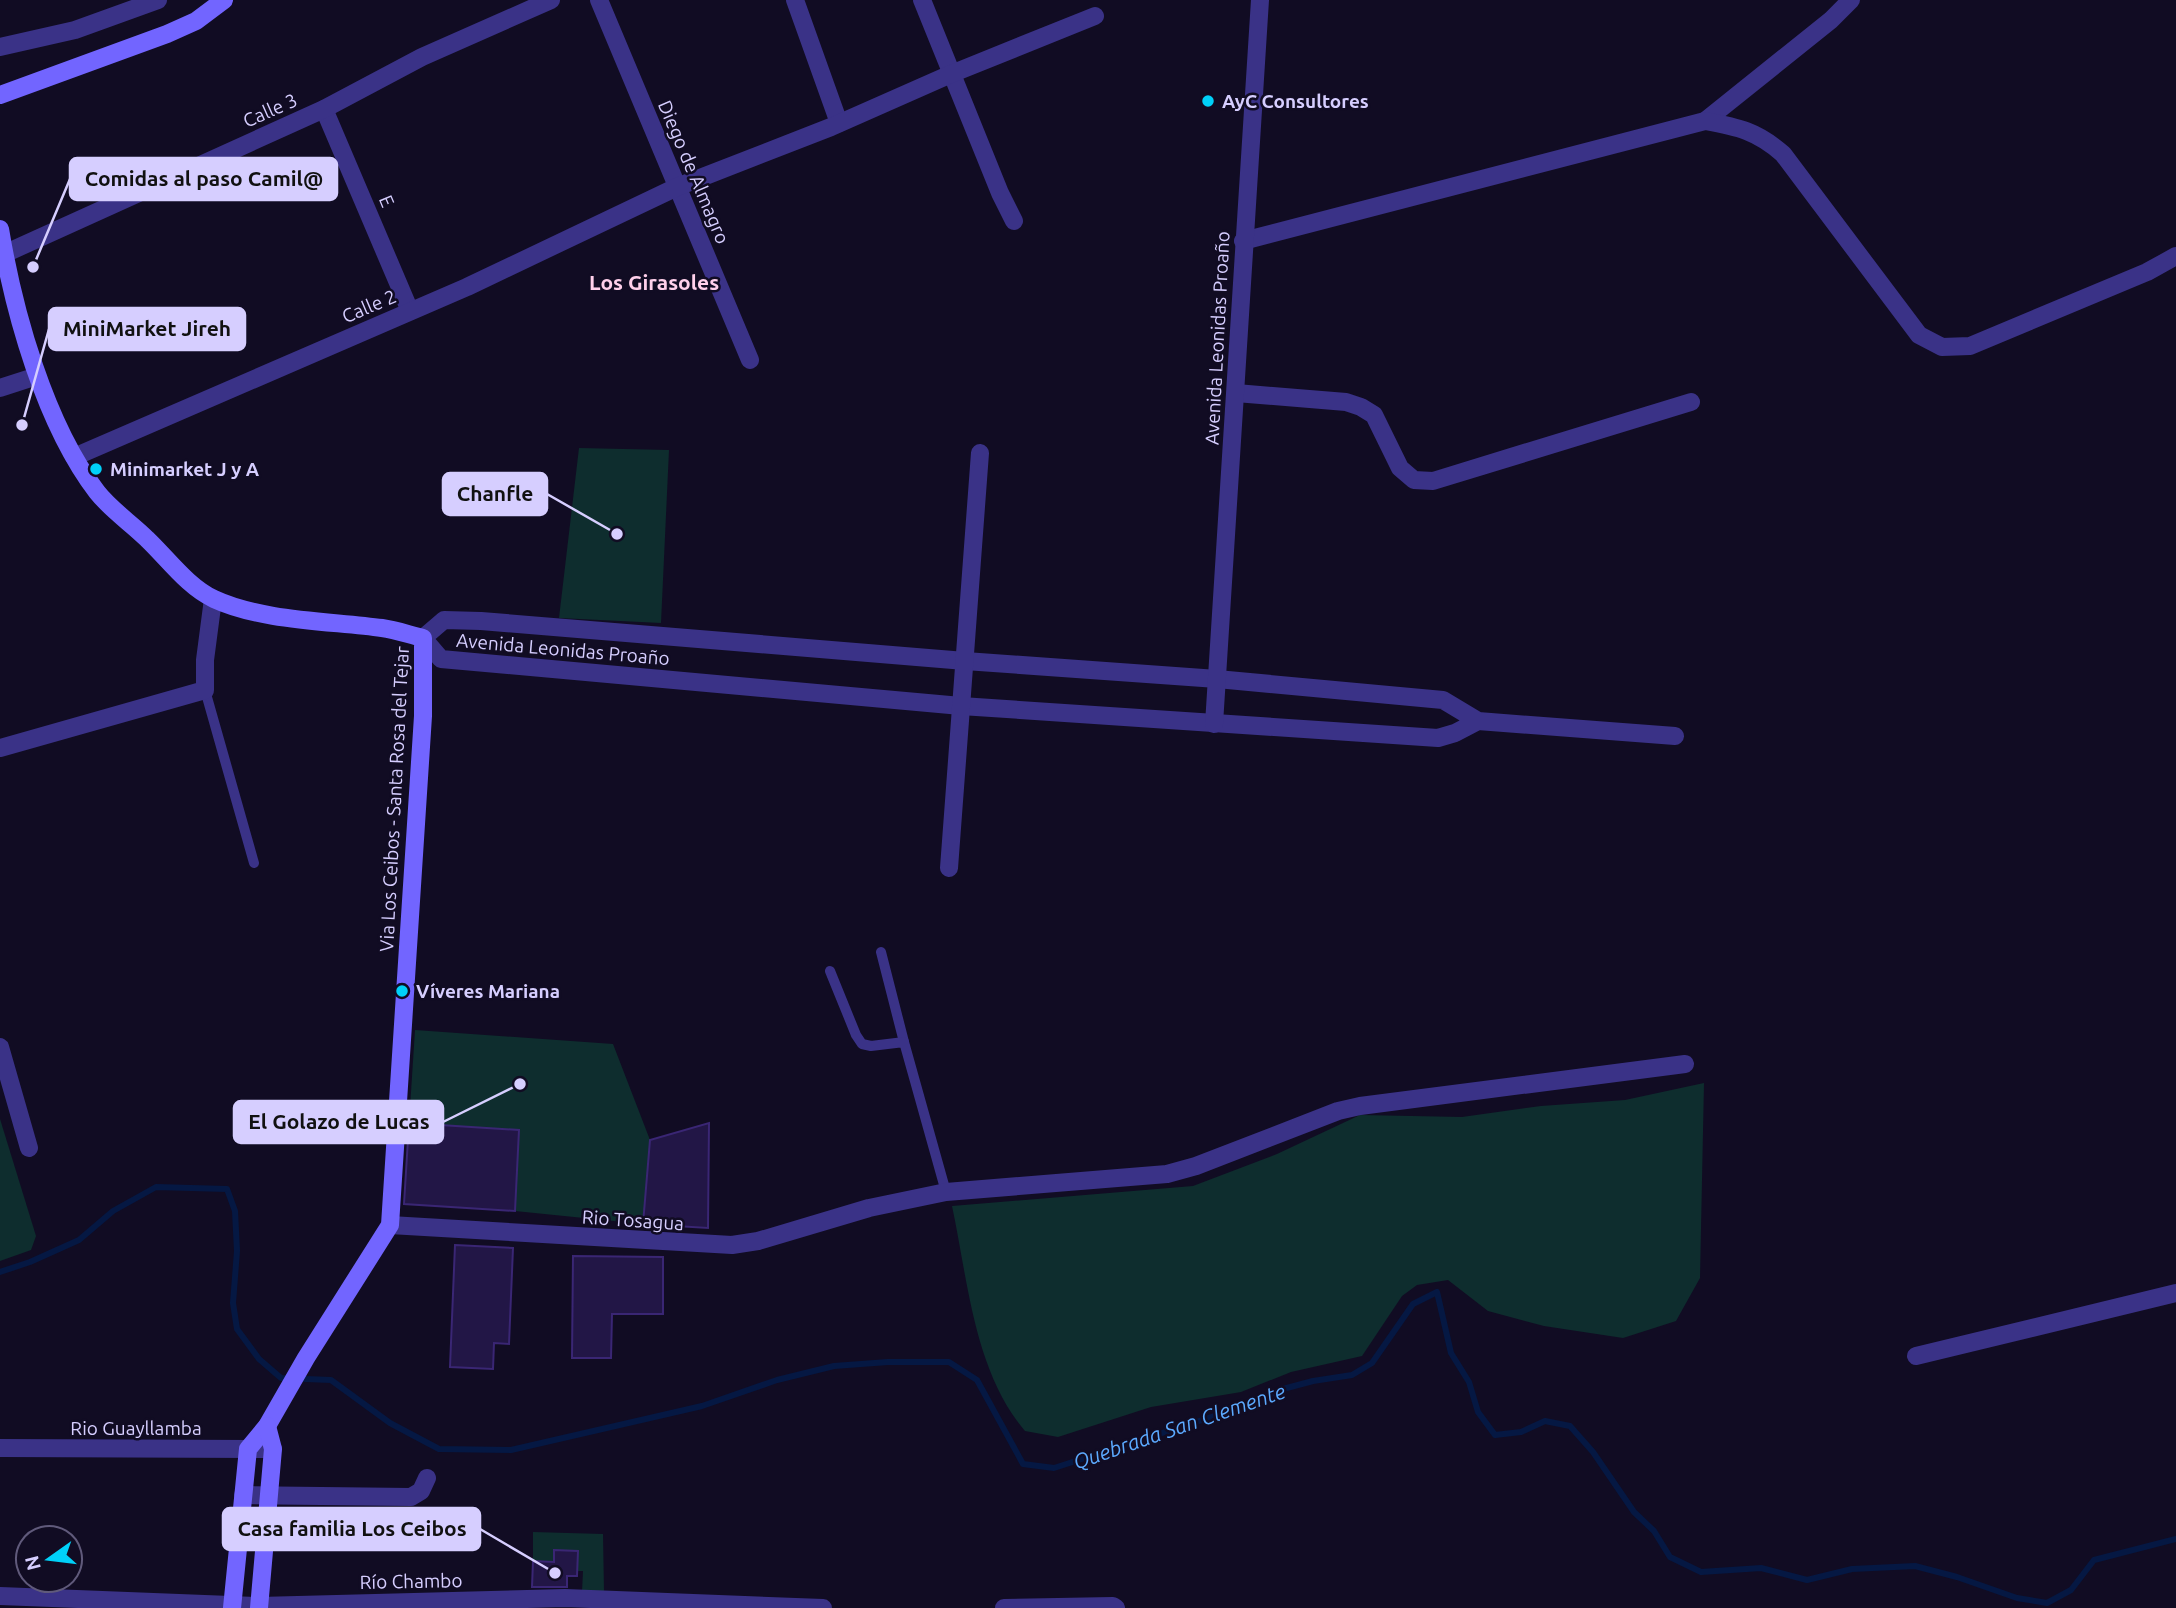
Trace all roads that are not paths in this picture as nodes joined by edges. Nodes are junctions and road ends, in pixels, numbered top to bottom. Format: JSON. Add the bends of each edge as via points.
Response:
{"nodes":[{"id":1,"x":158,"y":0,"type":"edge"},
{"id":2,"x":224,"y":0,"type":"edge"},
{"id":3,"x":551,"y":0,"type":"edge"},
{"id":4,"x":599,"y":0,"type":"edge"},
{"id":5,"x":795,"y":0,"type":"edge"},
{"id":6,"x":922,"y":0,"type":"edge"},
{"id":7,"x":1260,"y":0,"type":"edge"},
{"id":8,"x":1851,"y":0,"type":"edge"},
{"id":9,"x":1095,"y":16,"type":"dead end"},
{"id":10,"x":0,"y":47,"type":"edge"},
{"id":11,"x":951,"y":74,"type":"junction"},
{"id":12,"x":0,"y":95,"type":"edge"},
{"id":13,"x":324,"y":108,"type":"junction"},
{"id":14,"x":1705,"y":121,"type":"junction"},
{"id":15,"x":839,"y":122,"type":"junction"},
{"id":16,"x":677,"y":187,"type":"junction"},
{"id":17,"x":1014,"y":221,"type":"dead end"},
{"id":18,"x":0,"y":229,"type":"edge"},
{"id":19,"x":1243,"y":241,"type":"junction"},
{"id":20,"x":4,"y":254,"type":"junction"},
{"id":21,"x":2176,"y":256,"type":"edge"},
{"id":22,"x":410,"y":311,"type":"junction"},
{"id":23,"x":750,"y":360,"type":"dead end"},
{"id":24,"x":37,"y":376,"type":"junction"},
{"id":25,"x":0,"y":388,"type":"edge"},
{"id":26,"x":1236,"y":393,"type":"junction"},
{"id":27,"x":1691,"y":402,"type":"dead end"},
{"id":28,"x":980,"y":453,"type":"dead end"},
{"id":29,"x":74,"y":457,"type":"junction"},
{"id":30,"x":213,"y":599,"type":"junction"},
{"id":31,"x":423,"y":638,"type":"junction"},
{"id":32,"x":965,"y":661,"type":"junction"},
{"id":33,"x":1217,"y":679,"type":"junction"},
{"id":34,"x":205,"y":690,"type":"junction"},
{"id":35,"x":961,"y":706,"type":"junction"},
{"id":36,"x":1478,"y":721,"type":"junction"},
{"id":37,"x":1214,"y":724,"type":"junction"},
{"id":38,"x":1675,"y":736,"type":"dead end"},
{"id":39,"x":0,"y":748,"type":"edge"},
{"id":40,"x":254,"y":863,"type":"dead end"},
{"id":41,"x":949,"y":867,"type":"dead end"},
{"id":42,"x":881,"y":951,"type":"dead end"},
{"id":43,"x":830,"y":971,"type":"dead end"},
{"id":44,"x":904,"y":1042,"type":"junction"},
{"id":45,"x":0,"y":1047,"type":"edge"},
{"id":46,"x":1685,"y":1064,"type":"dead end"},
{"id":47,"x":29,"y":1148,"type":"dead end"},
{"id":48,"x":946,"y":1192,"type":"junction"},
{"id":49,"x":390,"y":1225,"type":"junction"},
{"id":50,"x":2176,"y":1293,"type":"edge"},
{"id":51,"x":1916,"y":1356,"type":"dead end"},
{"id":52,"x":269,"y":1420,"type":"junction"},
{"id":53,"x":0,"y":1448,"type":"edge"},
{"id":54,"x":247,"y":1449,"type":"junction"},
{"id":55,"x":273,"y":1449,"type":"junction"},
{"id":56,"x":428,"y":1478,"type":"dead end"},
{"id":57,"x":243,"y":1495,"type":"junction"},
{"id":58,"x":269,"y":1497,"type":"junction"},
{"id":59,"x":0,"y":1596,"type":"edge"},
{"id":60,"x":565,"y":1603,"type":"edge"},
{"id":61,"x":232,"y":1606,"type":"edge"},
{"id":62,"x":259,"y":1607,"type":"edge"},
{"id":63,"x":1115,"y":1607,"type":"edge"},
{"id":64,"x":823,"y":1608,"type":"edge"},
{"id":65,"x":1004,"y":1608,"type":"edge"}],
"edges":[{"from":1,"to":10,"type":"street","via":[[75,30]]},
{"from":2,"to":12,"type":"main road","via":[[196,21],[167,34]]},
{"from":3,"to":13,"type":"street","name":"Calle 3","via":[[422,57]]},
{"from":4,"to":16,"type":"street","name":"Diego de Almagro"},
{"from":5,"to":15,"type":"street"},
{"from":6,"to":11,"type":"street"},
{"from":7,"to":19,"type":"street","name":"Avenida Leonidas Proaño"},
{"from":8,"to":14,"type":"street"},
{"from":9,"to":11,"type":"street","name":"Calle 2"},
{"from":11,"to":15,"type":"street","name":"Calle 2"},
{"from":11,"to":17,"type":"street"},
{"from":13,"to":20,"type":"street","name":"Calle 3"},
{"from":13,"to":22,"type":"street","name":"E"},
{"from":14,"to":19,"type":"street"},
{"from":14,"to":21,"type":"street","via":[[1744,128],[1783,154],[1919,335],[1942,347],[1970,346]]},
{"from":15,"to":16,"type":"street","name":"Calle 2"},
{"from":16,"to":22,"type":"street","name":"Calle 2"},
{"from":16,"to":23,"type":"street","name":"Diego de Almagro"},
{"from":18,"to":20,"type":"main road","name":"Via Los Ceibos - Santa Rosa del Tejar"},
{"from":19,"to":26,"type":"street","name":"Avenida Leonidas Proaño"},
{"from":20,"to":24,"type":"main road","name":"Via Los Ceibos - Santa Rosa del Tejar"},
{"from":22,"to":29,"type":"street","name":"Calle 2"},
{"from":24,"to":25,"type":"street"},
{"from":24,"to":29,"type":"main road","name":"Via Los Ceibos - Santa Rosa del Tejar"},
{"from":26,"to":27,"type":"street","via":[[1361,407],[1374,415],[1400,468],[1414,480],[1433,481]]},
{"from":26,"to":33,"type":"street","name":"Avenida Leonidas Proaño"},
{"from":28,"to":32,"type":"street"},
{"from":29,"to":30,"type":"main road","name":"Via Los Ceibos - Santa Rosa del Tejar","via":[[110,507]]},
{"from":30,"to":31,"type":"main road","name":"Via Los Ceibos - Santa Rosa del Tejar","via":[[256,611],[385,628]]},
{"from":30,"to":34,"type":"street"},
{"from":31,"to":32,"type":"street","name":"Avenida Leonidas Proaño","via":[[444,620]]},
{"from":31,"to":35,"type":"street","name":"Avenida Leonidas Proaño","via":[[441,659]]},
{"from":31,"to":49,"type":"main road","name":"Via Los Ceibos - Santa Rosa del Tejar","via":[[423,716]]},
{"from":32,"to":33,"type":"street","name":"Avenida Leonidas Proaño"},
{"from":32,"to":35,"type":"street"},
{"from":33,"to":36,"type":"street","via":[[1443,700]]},
{"from":33,"to":37,"type":"street","name":"Avenida Leonidas Proaño"},
{"from":34,"to":39,"type":"street"},
{"from":34,"to":40,"type":"lane"},
{"from":35,"to":37,"type":"street","name":"Avenida Leonidas Proaño"},
{"from":35,"to":41,"type":"street"},
{"from":36,"to":37,"type":"street","via":[[1438,738]]},
{"from":36,"to":38,"type":"street"},
{"from":42,"to":44,"type":"lane"},
{"from":43,"to":44,"type":"lane","via":[[862,1044]]},
{"from":44,"to":48,"type":"lane"},
{"from":45,"to":47,"type":"street"},
{"from":46,"to":48,"type":"street","name":"Rio Tosagua","via":[[1360,1106],[1167,1174]]},
{"from":48,"to":49,"type":"street","name":"Rio Tosagua","via":[[732,1245]]},
{"from":49,"to":52,"type":"main road","name":"Via Los Ceibos - Santa Rosa del Tejar"},
{"from":50,"to":51,"type":"street"},
{"from":52,"to":54,"type":"main road","name":"Via Los Ceibos - Santa Rosa del Tejar"},
{"from":52,"to":55,"type":"main road"},
{"from":53,"to":54,"type":"street","name":"Rio Guayllamba"},
{"from":54,"to":55,"type":"street","name":"Rio Guayllamba"},
{"from":54,"to":57,"type":"main road"},
{"from":55,"to":58,"type":"main road"},
{"from":56,"to":58,"type":"street","via":[[411,1497]]},
{"from":57,"to":58,"type":"street"},
{"from":57,"to":61,"type":"main road"},
{"from":58,"to":62,"type":"main road"},
{"from":59,"to":61,"type":"street","name":"Río Chambo"},
{"from":60,"to":62,"type":"street","name":"Río Chambo"},
{"from":60,"to":64,"type":"street","name":"Río Chambo"},
{"from":61,"to":62,"type":"street","name":"Río Chambo"},
{"from":63,"to":65,"type":"street"}]}
